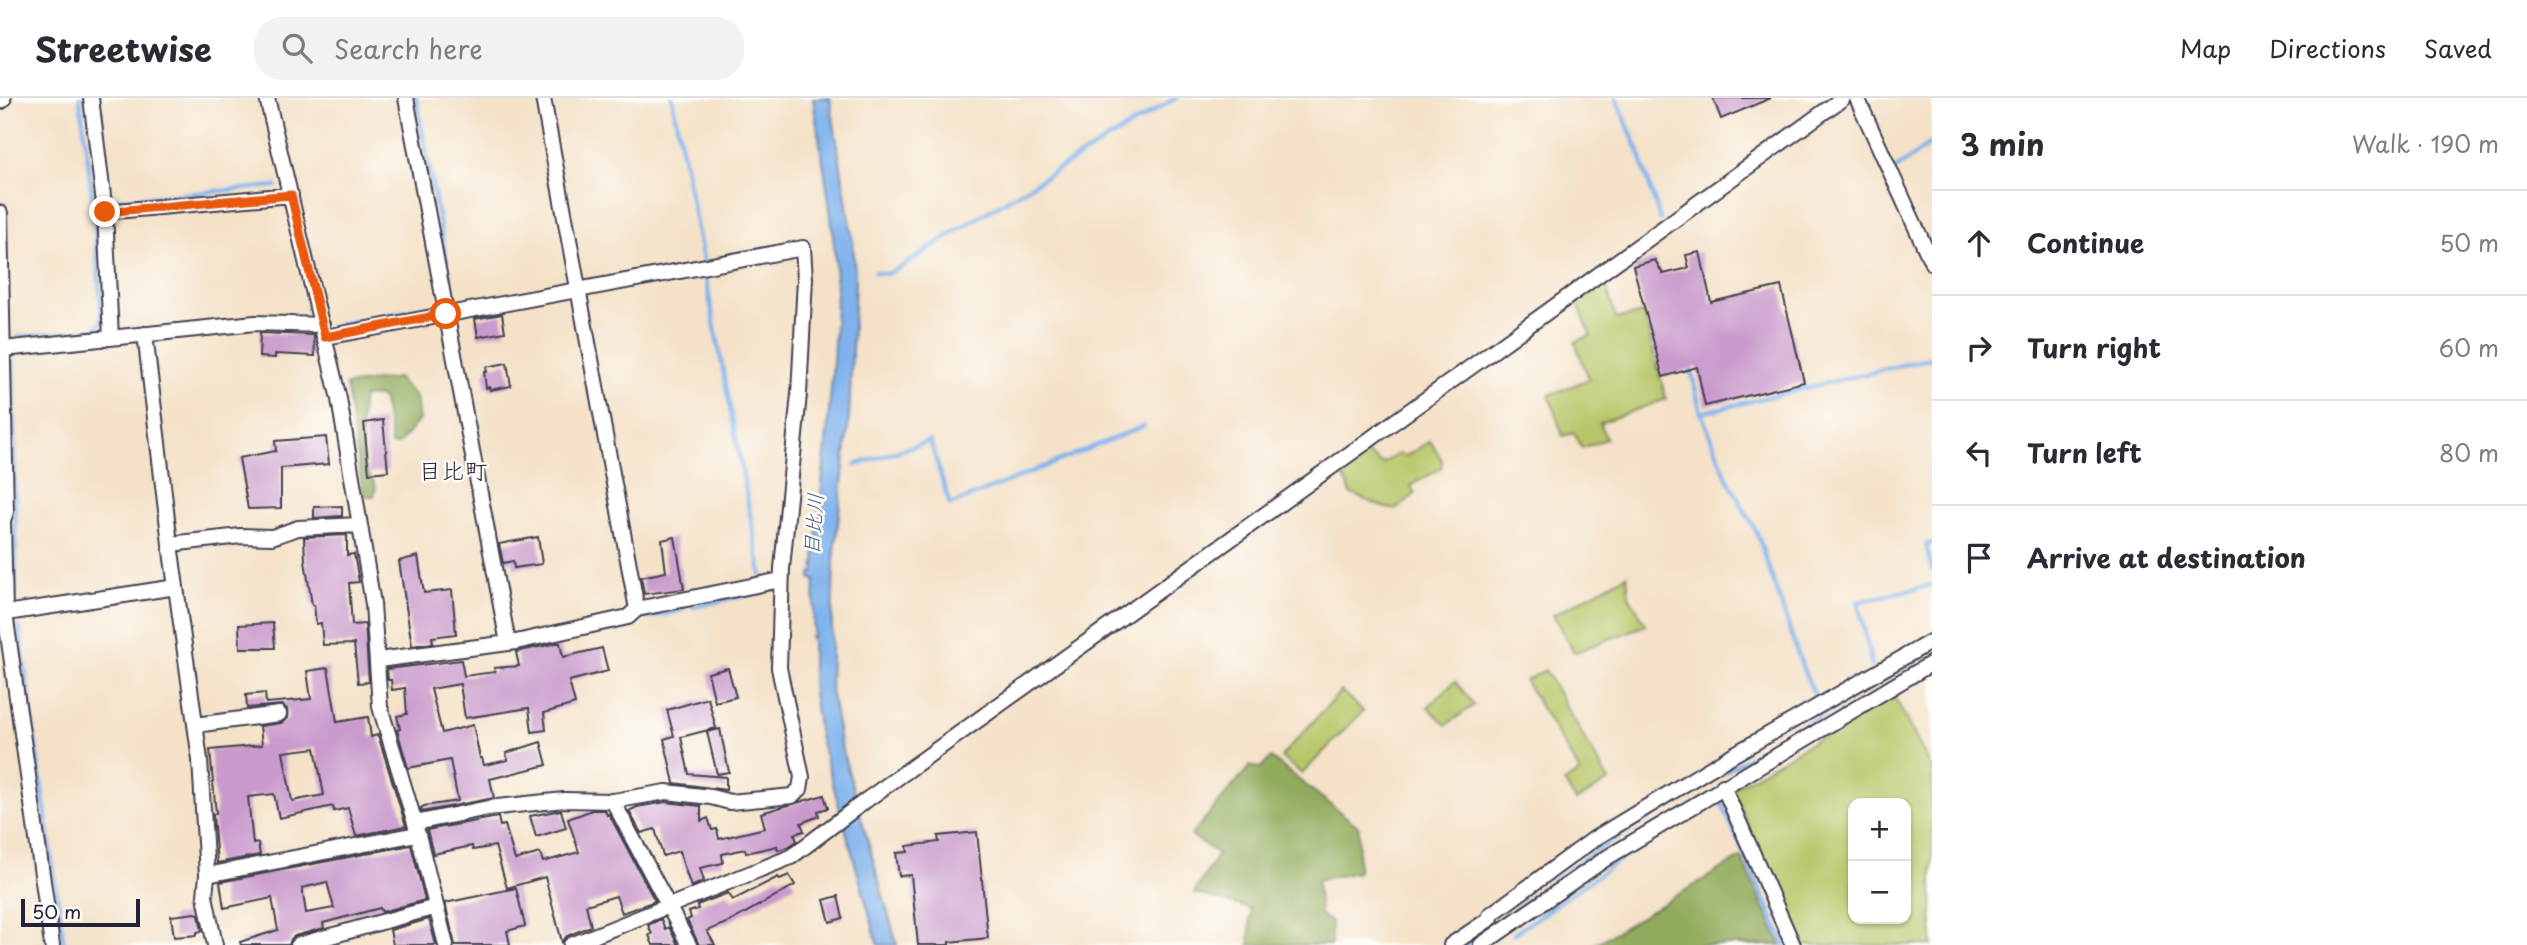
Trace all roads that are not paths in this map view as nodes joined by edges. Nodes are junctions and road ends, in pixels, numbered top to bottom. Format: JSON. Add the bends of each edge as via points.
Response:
{"nodes":[{"id":1,"x":91,"y":98,"type":"edge"},
{"id":2,"x":267,"y":98,"type":"edge"},
{"id":3,"x":406,"y":98,"type":"edge"},
{"id":4,"x":543,"y":98,"type":"edge"},
{"id":5,"x":1843,"y":98,"type":"edge"},
{"id":6,"x":1857,"y":98,"type":"edge"},
{"id":7,"x":291,"y":195,"type":"junction"},
{"id":8,"x":105,"y":212,"type":"junction"},
{"id":9,"x":0,"y":213,"type":"edge"},
{"id":10,"x":1929,"y":247,"type":"edge"},
{"id":11,"x":1932,"y":263,"type":"edge"},
{"id":12,"x":579,"y":290,"type":"junction"},
{"id":13,"x":446,"y":314,"type":"junction"},
{"id":14,"x":323,"y":331,"type":"junction"},
{"id":15,"x":145,"y":334,"type":"junction"},
{"id":16,"x":111,"y":338,"type":"junction"},
{"id":17,"x":3,"y":349,"type":"junction"},
{"id":18,"x":359,"y":525,"type":"junction"},
{"id":19,"x":170,"y":544,"type":"junction"},
{"id":20,"x":781,"y":580,"type":"junction"},
{"id":21,"x":176,"y":587,"type":"junction"},
{"id":22,"x":637,"y":609,"type":"junction"},
{"id":23,"x":2,"y":613,"type":"edge"},
{"id":24,"x":1932,"y":641,"type":"edge"},
{"id":25,"x":508,"y":643,"type":"junction"},
{"id":26,"x":377,"y":660,"type":"junction"},
{"id":27,"x":1932,"y":663,"type":"edge"},
{"id":28,"x":279,"y":714,"type":"dead end"},
{"id":29,"x":195,"y":725,"type":"junction"},
{"id":30,"x":1723,"y":786,"type":"junction"},
{"id":31,"x":613,"y":801,"type":"junction"},
{"id":32,"x":416,"y":828,"type":"junction"},
{"id":33,"x":207,"y":875,"type":"junction"},
{"id":34,"x":436,"y":907,"type":"junction"},
{"id":35,"x":667,"y":907,"type":"junction"},
{"id":36,"x":1489,"y":914,"type":"junction"},
{"id":37,"x":1499,"y":932,"type":"junction"},
{"id":38,"x":332,"y":940,"type":"edge"},
{"id":39,"x":52,"y":945,"type":"edge"},
{"id":40,"x":215,"y":945,"type":"edge"},
{"id":41,"x":298,"y":945,"type":"edge"},
{"id":42,"x":446,"y":945,"type":"edge"},
{"id":43,"x":571,"y":945,"type":"edge"},
{"id":44,"x":689,"y":945,"type":"edge"},
{"id":45,"x":1451,"y":945,"type":"edge"},
{"id":46,"x":1481,"y":945,"type":"edge"},
{"id":47,"x":1793,"y":945,"type":"edge"}],
"edges":[{"from":1,"to":8,"type":"street"},
{"from":2,"to":7,"type":"street"},
{"from":3,"to":13,"type":"street"},
{"from":4,"to":12,"type":"street"},
{"from":5,"to":35,"type":"street","via":[[791,857]]},
{"from":6,"to":10,"type":"street"},
{"from":7,"to":8,"type":"street"},
{"from":7,"to":14,"type":"street"},
{"from":8,"to":16,"type":"street"},
{"from":9,"to":17,"type":"street"},
{"from":10,"to":11,"type":"street"},
{"from":12,"to":13,"type":"street"},
{"from":12,"to":20,"type":"street","via":[[803,248],[799,394]]},
{"from":12,"to":22,"type":"street"},
{"from":13,"to":14,"type":"street"},
{"from":13,"to":25,"type":"street"},
{"from":14,"to":15,"type":"street","via":[[255,323]]},
{"from":14,"to":18,"type":"street","via":[[339,398]]},
{"from":15,"to":16,"type":"street"},
{"from":15,"to":19,"type":"street"},
{"from":16,"to":17,"type":"street"},
{"from":17,"to":23,"type":"street","via":[[6,512]]},
{"from":18,"to":19,"type":"street"},
{"from":18,"to":26,"type":"street"},
{"from":19,"to":21,"type":"street"},
{"from":20,"to":22,"type":"street"},
{"from":20,"to":31,"type":"street","via":[[779,668],[802,777],[800,789],[792,796],[730,802],[666,793]]},
{"from":21,"to":23,"type":"street"},
{"from":21,"to":29,"type":"street"},
{"from":22,"to":25,"type":"street","via":[[628,617]]},
{"from":23,"to":39,"type":"street"},
{"from":24,"to":36,"type":"street","via":[[1594,839]]},
{"from":25,"to":26,"type":"street"},
{"from":26,"to":32,"type":"street","via":[[380,707]]},
{"from":27,"to":30,"type":"street"},
{"from":28,"to":29,"type":"street"},
{"from":29,"to":33,"type":"street"},
{"from":30,"to":37,"type":"street"},
{"from":30,"to":47,"type":"street"},
{"from":31,"to":32,"type":"street","via":[[564,800],[496,807]]},
{"from":31,"to":35,"type":"street"},
{"from":32,"to":33,"type":"street"},
{"from":32,"to":34,"type":"street"},
{"from":33,"to":40,"type":"street","via":[[205,896]]},
{"from":34,"to":38,"type":"street"},
{"from":34,"to":42,"type":"street"},
{"from":35,"to":43,"type":"street"},
{"from":35,"to":44,"type":"street"},
{"from":36,"to":37,"type":"street"},
{"from":36,"to":45,"type":"street"},
{"from":37,"to":46,"type":"street"},
{"from":38,"to":41,"type":"street"}]}
